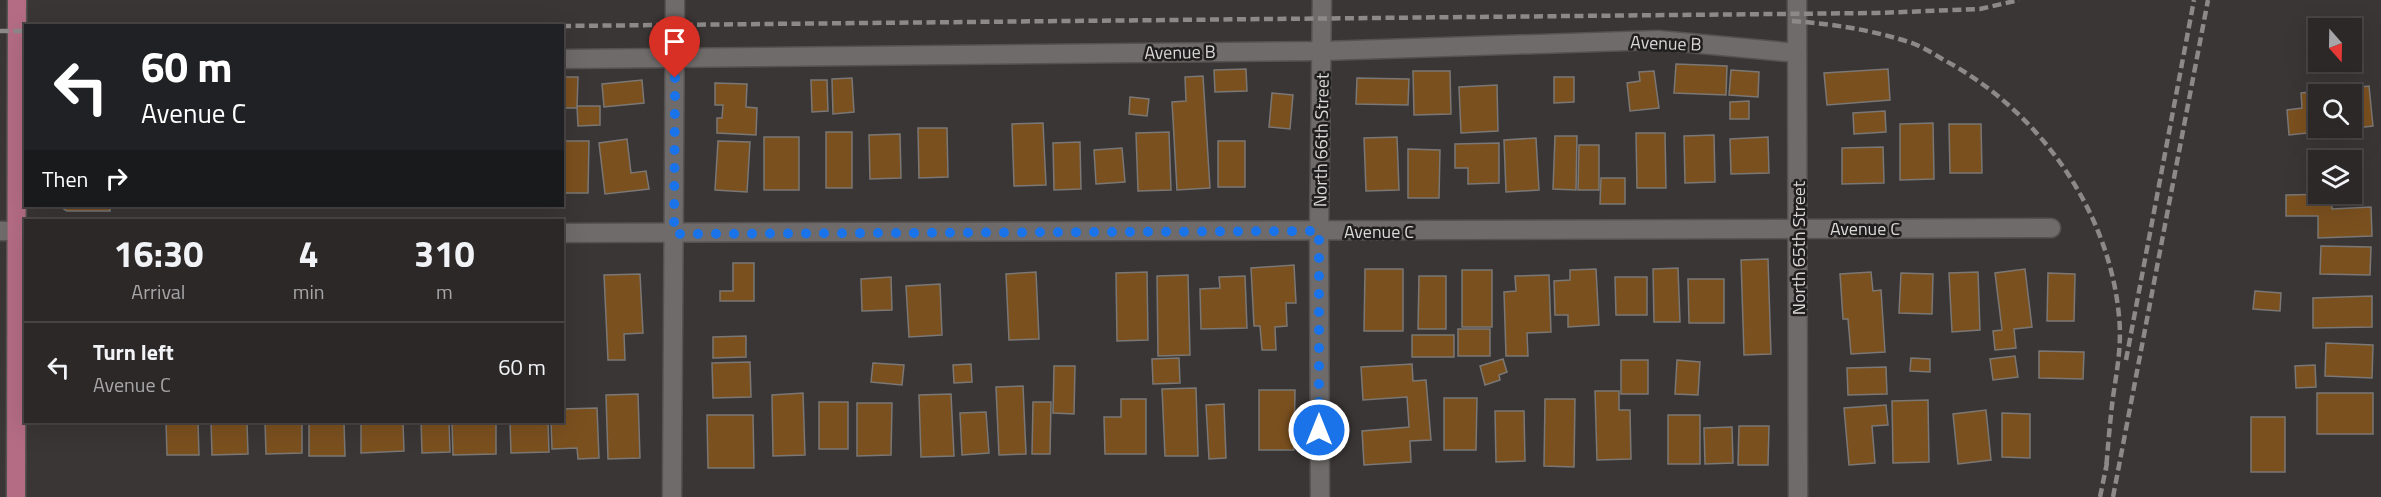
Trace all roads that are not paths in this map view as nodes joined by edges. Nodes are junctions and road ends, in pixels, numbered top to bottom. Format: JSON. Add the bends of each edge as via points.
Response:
{"nodes":[{"id":1,"x":17,"y":0,"type":"edge"},
{"id":2,"x":675,"y":0,"type":"edge"},
{"id":3,"x":1322,"y":0,"type":"edge"},
{"id":4,"x":1797,"y":0,"type":"edge"},
{"id":5,"x":1323,"y":51,"type":"junction"},
{"id":6,"x":1797,"y":53,"type":"junction"},
{"id":7,"x":675,"y":57,"type":"junction"},
{"id":8,"x":564,"y":59,"type":"edge"},
{"id":9,"x":22,"y":69,"type":"edge"},
{"id":10,"x":1797,"y":228,"type":"junction"},
{"id":11,"x":2051,"y":228,"type":"dead end"},
{"id":12,"x":14,"y":231,"type":"edge"},
{"id":13,"x":1319,"y":231,"type":"junction"},
{"id":14,"x":564,"y":233,"type":"edge"},
{"id":15,"x":674,"y":234,"type":"junction"},
{"id":16,"x":16,"y":497,"type":"edge"},
{"id":17,"x":672,"y":497,"type":"edge"},
{"id":18,"x":1320,"y":497,"type":"edge"},
{"id":19,"x":1798,"y":497,"type":"edge"}],
"edges":[{"from":1,"to":9,"type":"main road"},
{"from":2,"to":7,"type":"street"},
{"from":3,"to":5,"type":"street","name":"North 66th Street"},
{"from":4,"to":6,"type":"street","name":"North 65th Street"},
{"from":5,"to":6,"type":"street","name":"Avenue B","via":[[1658,40]]},
{"from":5,"to":7,"type":"street","name":"Avenue B"},
{"from":5,"to":13,"type":"street","name":"North 66th Street"},
{"from":6,"to":10,"type":"street","name":"North 65th Street"},
{"from":7,"to":8,"type":"street","name":"Avenue B"},
{"from":7,"to":15,"type":"street"},
{"from":9,"to":12,"type":"main road"},
{"from":10,"to":11,"type":"street","name":"Avenue C"},
{"from":10,"to":13,"type":"street","name":"Avenue C"},
{"from":10,"to":19,"type":"street","name":"North 65th Street"},
{"from":12,"to":16,"type":"main road"},
{"from":13,"to":15,"type":"street","name":"Avenue C"},
{"from":13,"to":18,"type":"street","name":"North 66th Street"},
{"from":14,"to":15,"type":"street","name":"Avenue C"},
{"from":15,"to":17,"type":"street"}]}
